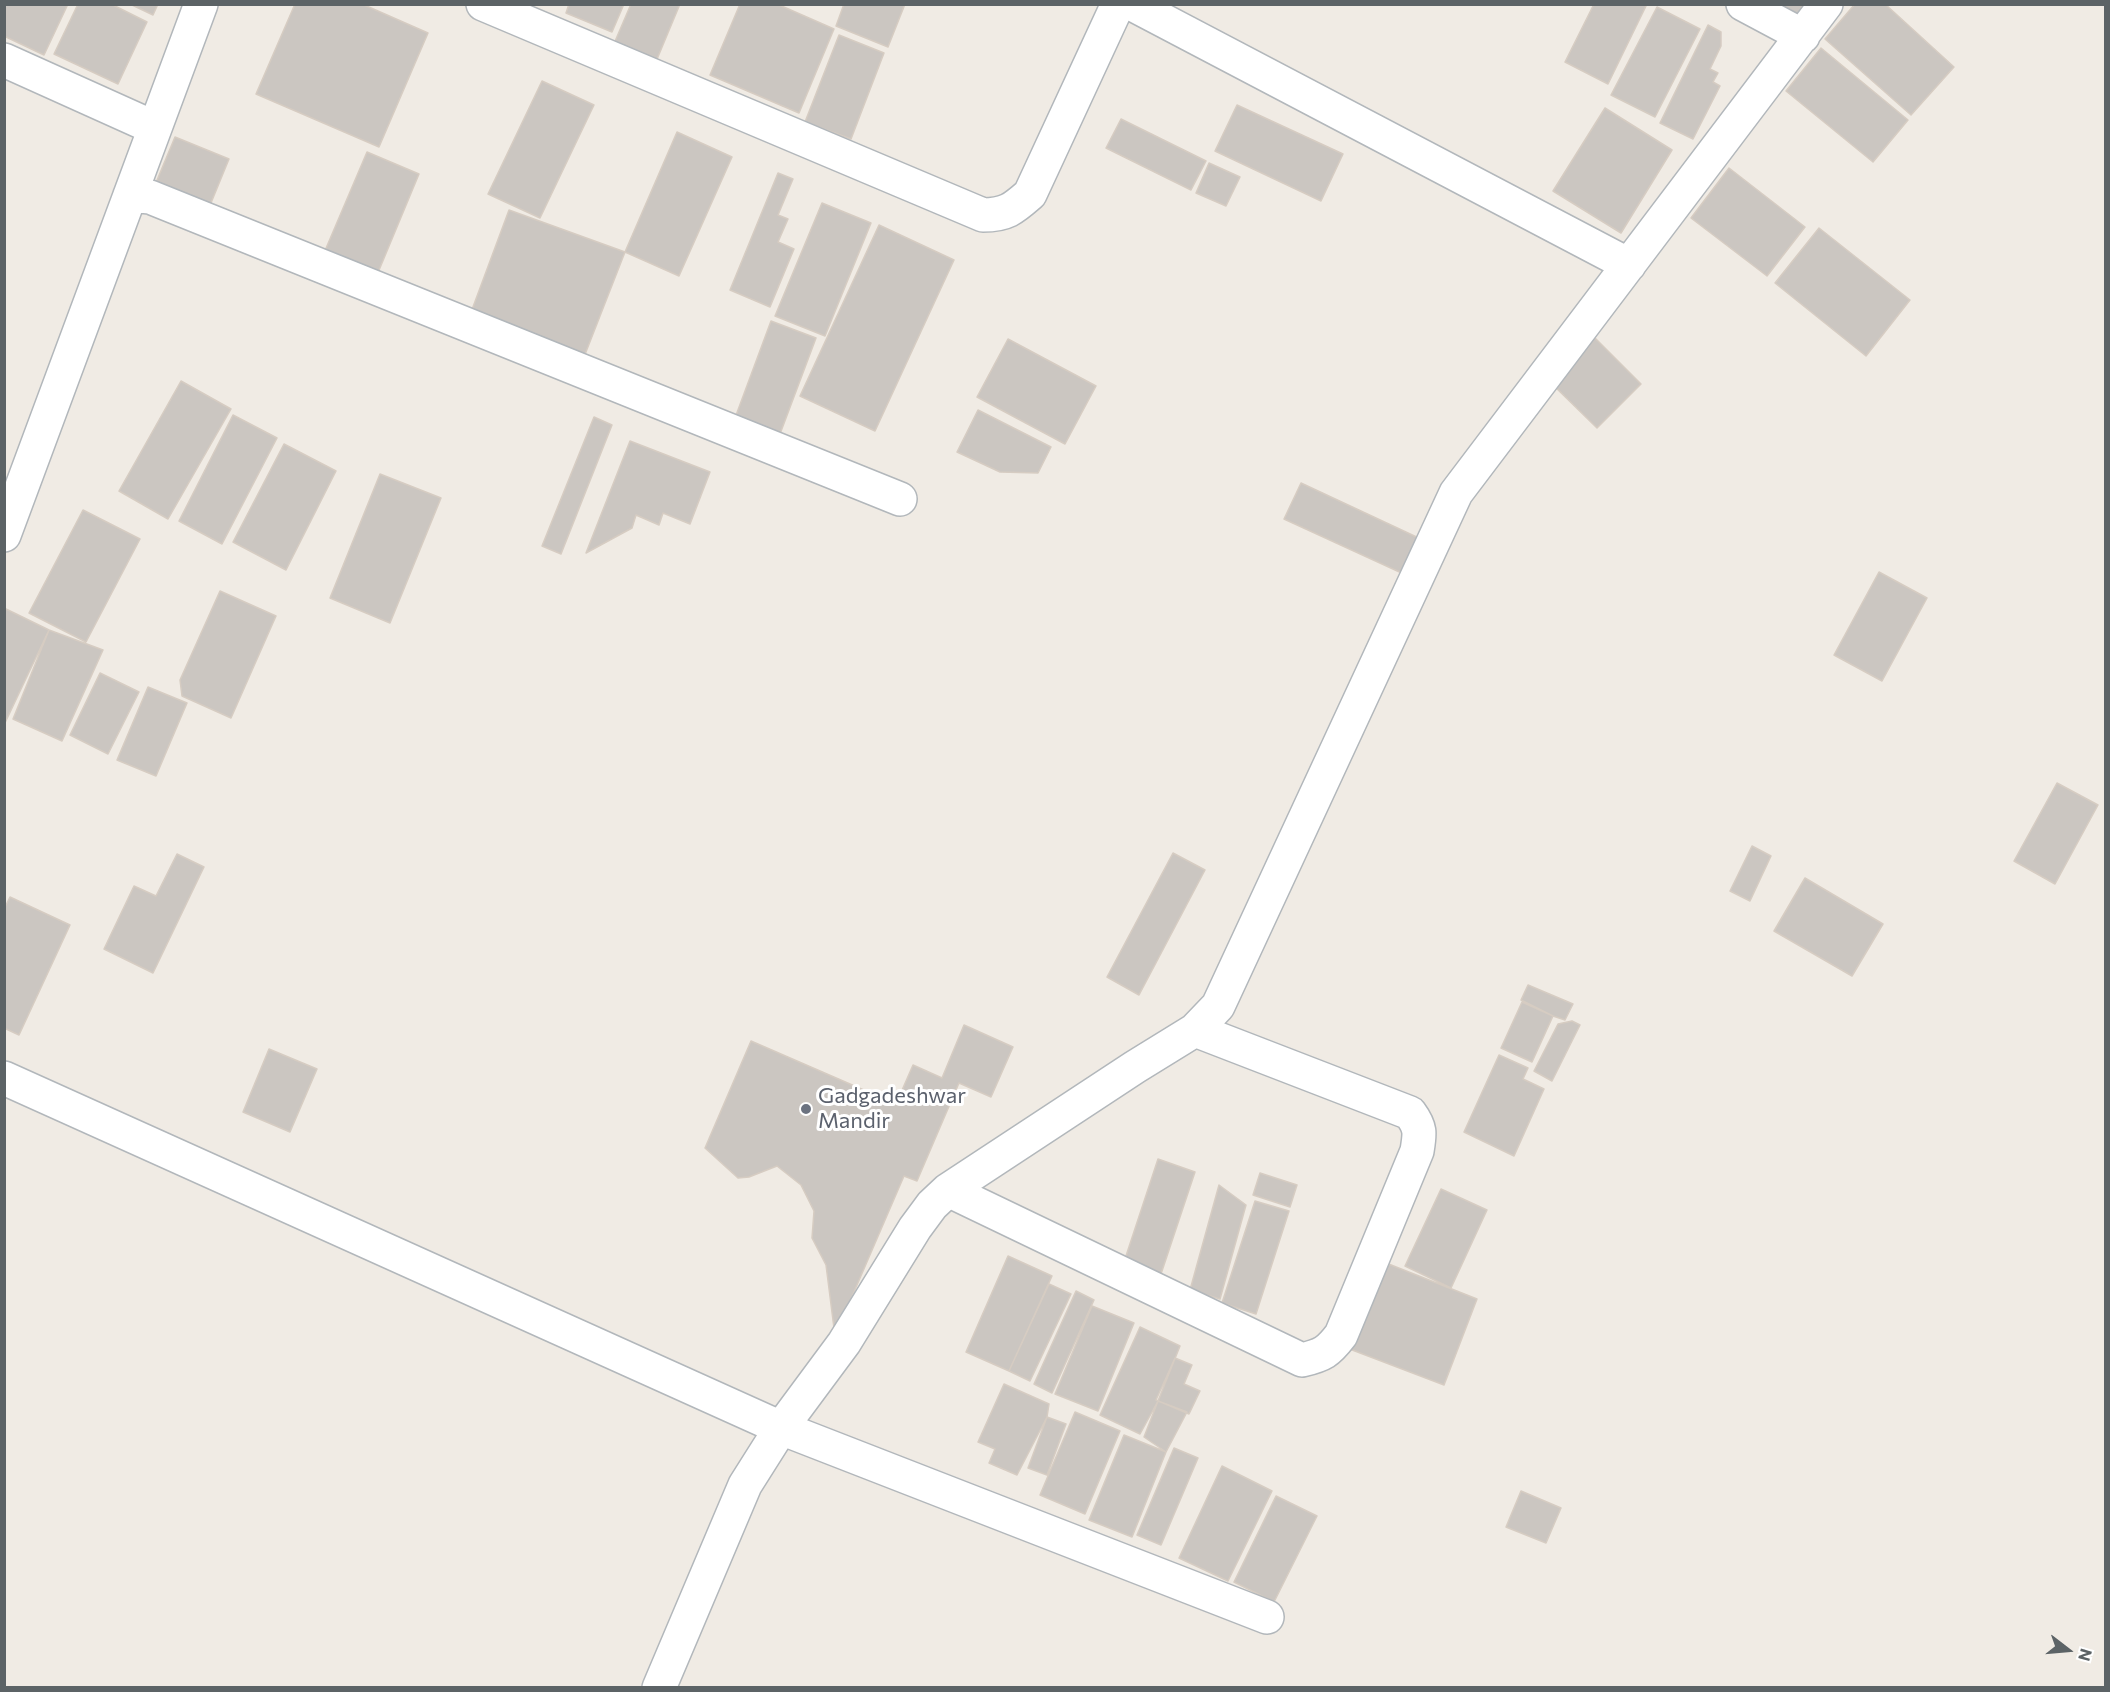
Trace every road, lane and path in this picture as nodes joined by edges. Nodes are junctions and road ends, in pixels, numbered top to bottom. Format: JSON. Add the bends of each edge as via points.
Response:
{"nodes":[{"id":1,"x":201,"y":4,"type":"edge"},
{"id":2,"x":483,"y":4,"type":"edge"},
{"id":3,"x":1118,"y":4,"type":"edge"},
{"id":4,"x":1132,"y":4,"type":"edge"},
{"id":5,"x":1743,"y":4,"type":"edge"},
{"id":6,"x":1826,"y":4,"type":"edge"},
{"id":7,"x":1803,"y":36,"type":"junction"},
{"id":8,"x":4,"y":60,"type":"edge"},
{"id":9,"x":155,"y":128,"type":"junction"},
{"id":10,"x":130,"y":195,"type":"junction"},
{"id":11,"x":1629,"y":265,"type":"junction"},
{"id":12,"x":900,"y":499,"type":"dead end"},
{"id":13,"x":4,"y":535,"type":"edge"},
{"id":14,"x":1195,"y":1030,"type":"junction"},
{"id":15,"x":4,"y":1078,"type":"edge"},
{"id":16,"x":948,"y":1190,"type":"junction"},
{"id":17,"x":781,"y":1428,"type":"junction"},
{"id":18,"x":1267,"y":1617,"type":"dead end"},
{"id":19,"x":659,"y":1688,"type":"edge"}],
"edges":[{"from":1,"to":9,"type":"street"},
{"from":2,"to":3,"type":"street","via":[[983,215],[998,215],[1013,209],[1030,194]]},
{"from":4,"to":11,"type":"street"},
{"from":5,"to":7,"type":"street"},
{"from":6,"to":7,"type":"street"},
{"from":7,"to":11,"type":"street"},
{"from":8,"to":9,"type":"street"},
{"from":9,"to":10,"type":"street"},
{"from":10,"to":12,"type":"street","via":[[161,201]]},
{"from":10,"to":13,"type":"street"},
{"from":11,"to":14,"type":"street","via":[[1456,493],[1218,1006]]},
{"from":14,"to":16,"type":"street"},
{"from":14,"to":16,"type":"street","via":[[1410,1113],[1419,1126],[1417,1151],[1341,1335],[1329,1350],[1302,1360]]},
{"from":15,"to":17,"type":"street"},
{"from":16,"to":17,"type":"street","via":[[915,1228],[844,1343]]},
{"from":17,"to":18,"type":"street"},
{"from":17,"to":19,"type":"street","via":[[745,1485]]}]}
